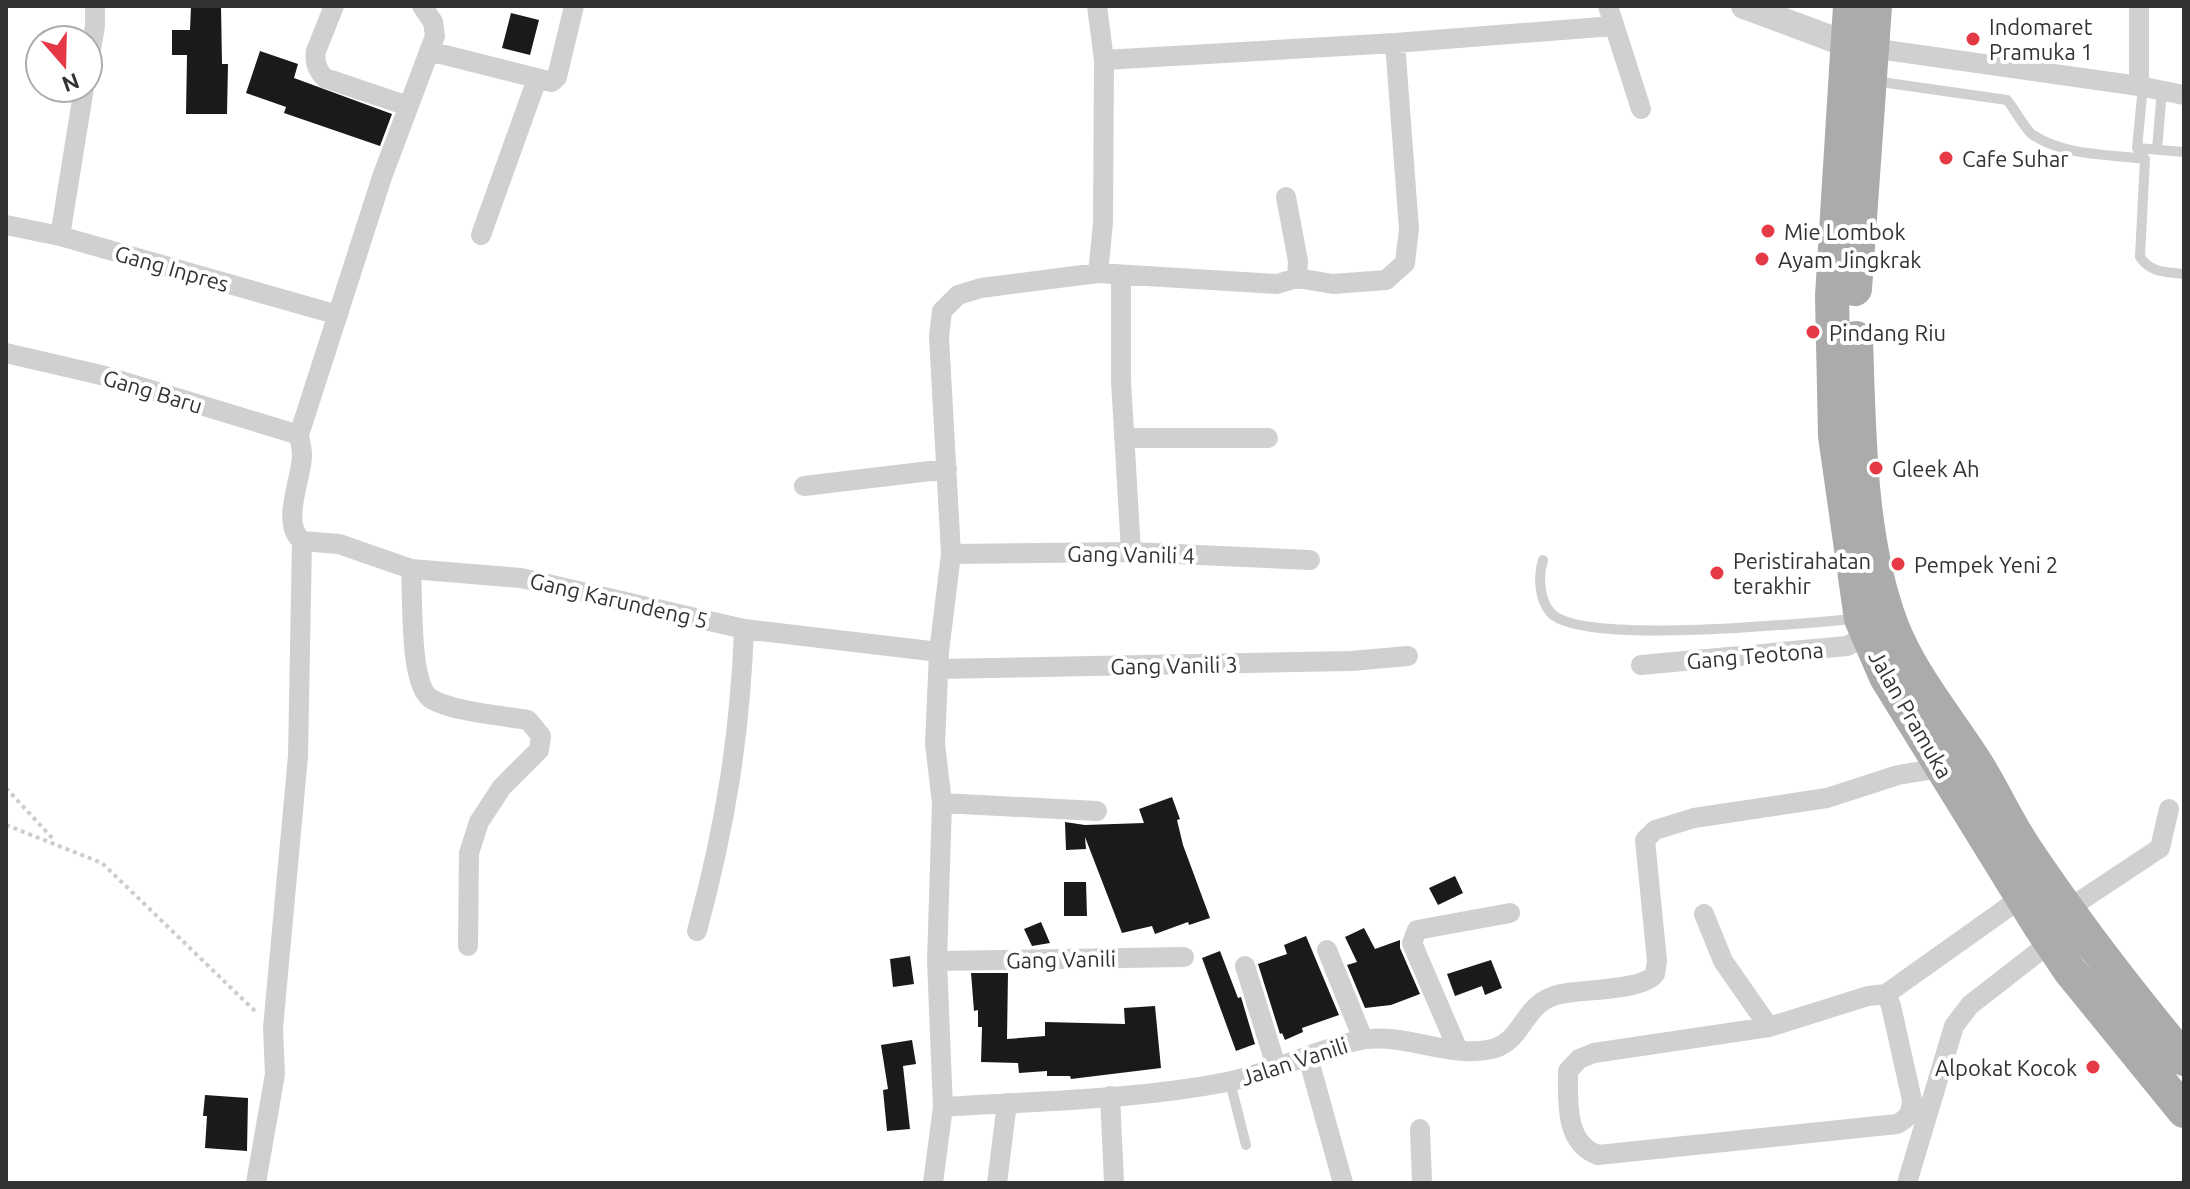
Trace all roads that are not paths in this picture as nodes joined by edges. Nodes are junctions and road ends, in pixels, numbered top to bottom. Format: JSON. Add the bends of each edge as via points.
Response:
{"nodes":[{"id":1,"x":334,"y":6,"type":"edge"},
{"id":2,"x":422,"y":6,"type":"edge"},
{"id":3,"x":574,"y":6,"type":"edge"},
{"id":4,"x":1097,"y":6,"type":"edge"},
{"id":5,"x":1744,"y":6,"type":"edge"},
{"id":6,"x":1850,"y":6,"type":"edge"},
{"id":7,"x":1875,"y":6,"type":"edge"},
{"id":8,"x":2139,"y":6,"type":"edge"},
{"id":9,"x":1611,"y":16,"type":"edge"},
{"id":10,"x":1395,"y":43,"type":"junction"},
{"id":11,"x":429,"y":51,"type":"junction"},
{"id":12,"x":1863,"y":58,"type":"junction"},
{"id":13,"x":1104,"y":60,"type":"junction"},
{"id":14,"x":537,"y":79,"type":"junction"},
{"id":15,"x":2148,"y":87,"type":"junction"},
{"id":16,"x":2184,"y":95,"type":"edge"},
{"id":17,"x":81,"y":104,"type":"edge"},
{"id":18,"x":408,"y":106,"type":"junction"},
{"id":19,"x":1641,"y":109,"type":"dead end"},
{"id":20,"x":2137,"y":148,"type":"junction"},
{"id":21,"x":2157,"y":149,"type":"junction"},
{"id":22,"x":2184,"y":152,"type":"edge"},
{"id":23,"x":2145,"y":159,"type":"junction"},
{"id":24,"x":1286,"y":197,"type":"dead end"},
{"id":25,"x":6,"y":225,"type":"edge"},
{"id":26,"x":481,"y":235,"type":"dead end"},
{"id":27,"x":60,"y":236,"type":"junction"},
{"id":28,"x":1098,"y":273,"type":"junction"},
{"id":29,"x":2184,"y":274,"type":"edge"},
{"id":30,"x":1121,"y":276,"type":"junction"},
{"id":31,"x":1297,"y":278,"type":"junction"},
{"id":32,"x":338,"y":315,"type":"junction"},
{"id":33,"x":6,"y":353,"type":"edge"},
{"id":34,"x":1847,"y":434,"type":"junction"},
{"id":35,"x":299,"y":435,"type":"junction"},
{"id":36,"x":1124,"y":438,"type":"junction"},
{"id":37,"x":1268,"y":438,"type":"dead end"},
{"id":38,"x":947,"y":469,"type":"junction"},
{"id":39,"x":804,"y":486,"type":"dead end"},
{"id":40,"x":302,"y":541,"type":"junction"},
{"id":41,"x":1131,"y":552,"type":"junction"},
{"id":42,"x":951,"y":554,"type":"junction"},
{"id":43,"x":1310,"y":560,"type":"dead end"},
{"id":44,"x":1543,"y":560,"type":"dead end"},
{"id":45,"x":411,"y":569,"type":"junction"},
{"id":46,"x":1864,"y":628,"type":"junction"},
{"id":47,"x":744,"y":629,"type":"junction"},
{"id":48,"x":1408,"y":656,"type":"dead end"},
{"id":49,"x":939,"y":661,"type":"junction"},
{"id":50,"x":1641,"y":665,"type":"dead end"},
{"id":51,"x":1941,"y":768,"type":"junction"},
{"id":52,"x":942,"y":803,"type":"junction"},
{"id":53,"x":2169,"y":809,"type":"dead end"},
{"id":54,"x":1097,"y":811,"type":"dead end"},
{"id":55,"x":2021,"y":898,"type":"junction"},
{"id":56,"x":2068,"y":909,"type":"junction"},
{"id":57,"x":1510,"y":913,"type":"dead end"},
{"id":58,"x":1704,"y":914,"type":"dead end"},
{"id":59,"x":697,"y":931,"type":"dead end"},
{"id":60,"x":2051,"y":942,"type":"junction"},
{"id":61,"x":468,"y":946,"type":"dead end"},
{"id":62,"x":1327,"y":950,"type":"dead end"},
{"id":63,"x":1184,"y":957,"type":"dead end"},
{"id":64,"x":937,"y":961,"type":"junction"},
{"id":65,"x":1245,"y":966,"type":"dead end"},
{"id":66,"x":1886,"y":994,"type":"junction"},
{"id":67,"x":1769,"y":1027,"type":"junction"},
{"id":68,"x":1363,"y":1039,"type":"junction"},
{"id":69,"x":1458,"y":1050,"type":"junction"},
{"id":70,"x":1308,"y":1057,"type":"junction"},
{"id":71,"x":2184,"y":1059,"type":"edge"},
{"id":72,"x":1276,"y":1066,"type":"junction"},
{"id":73,"x":1230,"y":1082,"type":"junction"},
{"id":74,"x":1110,"y":1096,"type":"junction"},
{"id":75,"x":1007,"y":1103,"type":"junction"},
{"id":76,"x":943,"y":1107,"type":"junction"},
{"id":77,"x":2184,"y":1111,"type":"edge"},
{"id":78,"x":1420,"y":1129,"type":"dead end"},
{"id":79,"x":1246,"y":1145,"type":"dead end"},
{"id":80,"x":256,"y":1183,"type":"edge"},
{"id":81,"x":933,"y":1183,"type":"edge"},
{"id":82,"x":997,"y":1183,"type":"edge"},
{"id":83,"x":1114,"y":1183,"type":"edge"},
{"id":84,"x":1343,"y":1183,"type":"edge"},
{"id":85,"x":1422,"y":1183,"type":"edge"},
{"id":86,"x":1907,"y":1183,"type":"edge"}],
"edges":[{"from":1,"to":18,"type":"street","via":[[316,51],[319,73]]},
{"from":2,"to":11,"type":"street","via":[[433,22]]},
{"from":3,"to":14,"type":"street","via":[[557,77],[548,83]]},
{"from":4,"to":13,"type":"street"},
{"from":5,"to":12,"type":"street"},
{"from":6,"to":12,"type":"main road","name":"Jalan Pramuka"},
{"from":7,"to":12,"type":"main road","name":"Jalan Pramuka"},
{"from":8,"to":15,"type":"street"},
{"from":9,"to":10,"type":"street"},
{"from":9,"to":19,"type":"street"},
{"from":10,"to":13,"type":"street"},
{"from":10,"to":31,"type":"street","via":[[1409,229],[1405,263],[1386,280],[1333,284]]},
{"from":11,"to":14,"type":"street"},
{"from":11,"to":18,"type":"street"},
{"from":12,"to":15,"type":"street"},
{"from":12,"to":23,"type":"lane","via":[[2007,100],[2030,134],[2066,149]]},
{"from":12,"to":34,"type":"main road","name":"Jalan Pramuka"},
{"from":13,"to":28,"type":"street"},
{"from":14,"to":26,"type":"street"},
{"from":15,"to":16,"type":"street"},
{"from":15,"to":20,"type":"lane"},
{"from":15,"to":21,"type":"lane"},
{"from":17,"to":27,"type":"street"},
{"from":18,"to":32,"type":"street"},
{"from":20,"to":21,"type":"lane"},
{"from":20,"to":23,"type":"lane"},
{"from":21,"to":22,"type":"lane"},
{"from":23,"to":29,"type":"lane","via":[[2140,257],[2154,271]]},
{"from":24,"to":31,"type":"street"},
{"from":25,"to":27,"type":"street","name":"Gang Inpres"},
{"from":27,"to":32,"type":"street","name":"Gang Inpres"},
{"from":28,"to":30,"type":"street"},
{"from":28,"to":38,"type":"street","via":[[981,288],[958,295],[942,311]]},
{"from":30,"to":31,"type":"street","via":[[1277,284]]},
{"from":30,"to":36,"type":"street"},
{"from":32,"to":35,"type":"street"},
{"from":33,"to":35,"type":"street","name":"Gang Baru","via":[[105,376]]},
{"from":34,"to":46,"type":"main road","name":"Jalan Pramuka"},
{"from":34,"to":56,"type":"main road","name":"Jalan Pramuka","via":[[1896,636]]},
{"from":35,"to":40,"type":"street","via":[[302,453],[292,522]]},
{"from":36,"to":37,"type":"street"},
{"from":36,"to":41,"type":"street"},
{"from":38,"to":39,"type":"street"},
{"from":38,"to":42,"type":"street"},
{"from":40,"to":45,"type":"street","name":"Gang Karundeng 5","via":[[339,544]]},
{"from":40,"to":80,"type":"street","via":[[298,756],[273,1028],[275,1074]]},
{"from":41,"to":42,"type":"street","name":"Gang Vanili 4"},
{"from":41,"to":43,"type":"street","name":"Gang Vanili 4"},
{"from":42,"to":49,"type":"street"},
{"from":44,"to":46,"type":"lane","via":[[1540,585],[1552,614],[1572,623],[1641,632]]},
{"from":45,"to":47,"type":"street","name":"Gang Karundeng 5","via":[[521,578]]},
{"from":45,"to":61,"type":"street","via":[[417,674],[425,693],[452,706],[528,720],[541,736],[539,750],[502,787],[479,822],[469,853]]},
{"from":46,"to":50,"type":"street","name":"Gang Teotona","via":[[1847,646]]},
{"from":46,"to":51,"type":"main road","name":"Jalan Pramuka","via":[[1886,677]]},
{"from":47,"to":49,"type":"street","name":"Gang Karundeng 5"},
{"from":47,"to":59,"type":"street","via":[[732,779]]},
{"from":48,"to":49,"type":"street","name":"Gang Vanili 3","via":[[1351,661]]},
{"from":49,"to":52,"type":"street","via":[[935,744]]},
{"from":51,"to":55,"type":"main road","name":"Jalan Pramuka"},
{"from":51,"to":69,"type":"street","name":"Jalan Vanili","via":[[1898,775],[1827,798],[1694,818],[1655,830],[1645,840],[1657,961],[1651,979],[1545,999],[1502,1046]]},
{"from":52,"to":54,"type":"street"},
{"from":52,"to":64,"type":"street"},
{"from":53,"to":56,"type":"street","via":[[2160,848]]},
{"from":55,"to":60,"type":"main road","name":"Jalan Pramuka"},
{"from":55,"to":66,"type":"street"},
{"from":56,"to":71,"type":"main road","name":"Jalan Pramuka"},
{"from":57,"to":69,"type":"street","via":[[1417,930],[1413,936]]},
{"from":58,"to":67,"type":"street","via":[[1723,961]]},
{"from":60,"to":77,"type":"main road","name":"Jalan Pramuka"},
{"from":60,"to":86,"type":"street","via":[[1970,1005],[1954,1026]]},
{"from":62,"to":68,"type":"street"},
{"from":63,"to":64,"type":"street","name":"Gang Vanili"},
{"from":64,"to":76,"type":"street"},
{"from":65,"to":72,"type":"street"},
{"from":66,"to":67,"type":"street"},
{"from":66,"to":67,"type":"street","via":[[1912,1100],[1907,1119],[1897,1124],[1598,1155],[1575,1137],[1568,1109],[1568,1071],[1579,1059]]},
{"from":68,"to":69,"type":"street","name":"Jalan Vanili"},
{"from":68,"to":70,"type":"street","name":"Jalan Vanili"},
{"from":70,"to":72,"type":"street","name":"Jalan Vanili"},
{"from":70,"to":84,"type":"street"},
{"from":72,"to":73,"type":"street","name":"Jalan Vanili"},
{"from":73,"to":74,"type":"street","name":"Jalan Vanili"},
{"from":73,"to":79,"type":"lane"},
{"from":74,"to":75,"type":"street","name":"Jalan Vanili"},
{"from":74,"to":83,"type":"street"},
{"from":75,"to":76,"type":"street","name":"Jalan Vanili"},
{"from":75,"to":82,"type":"street"},
{"from":76,"to":81,"type":"street"},
{"from":78,"to":85,"type":"street"}]}
